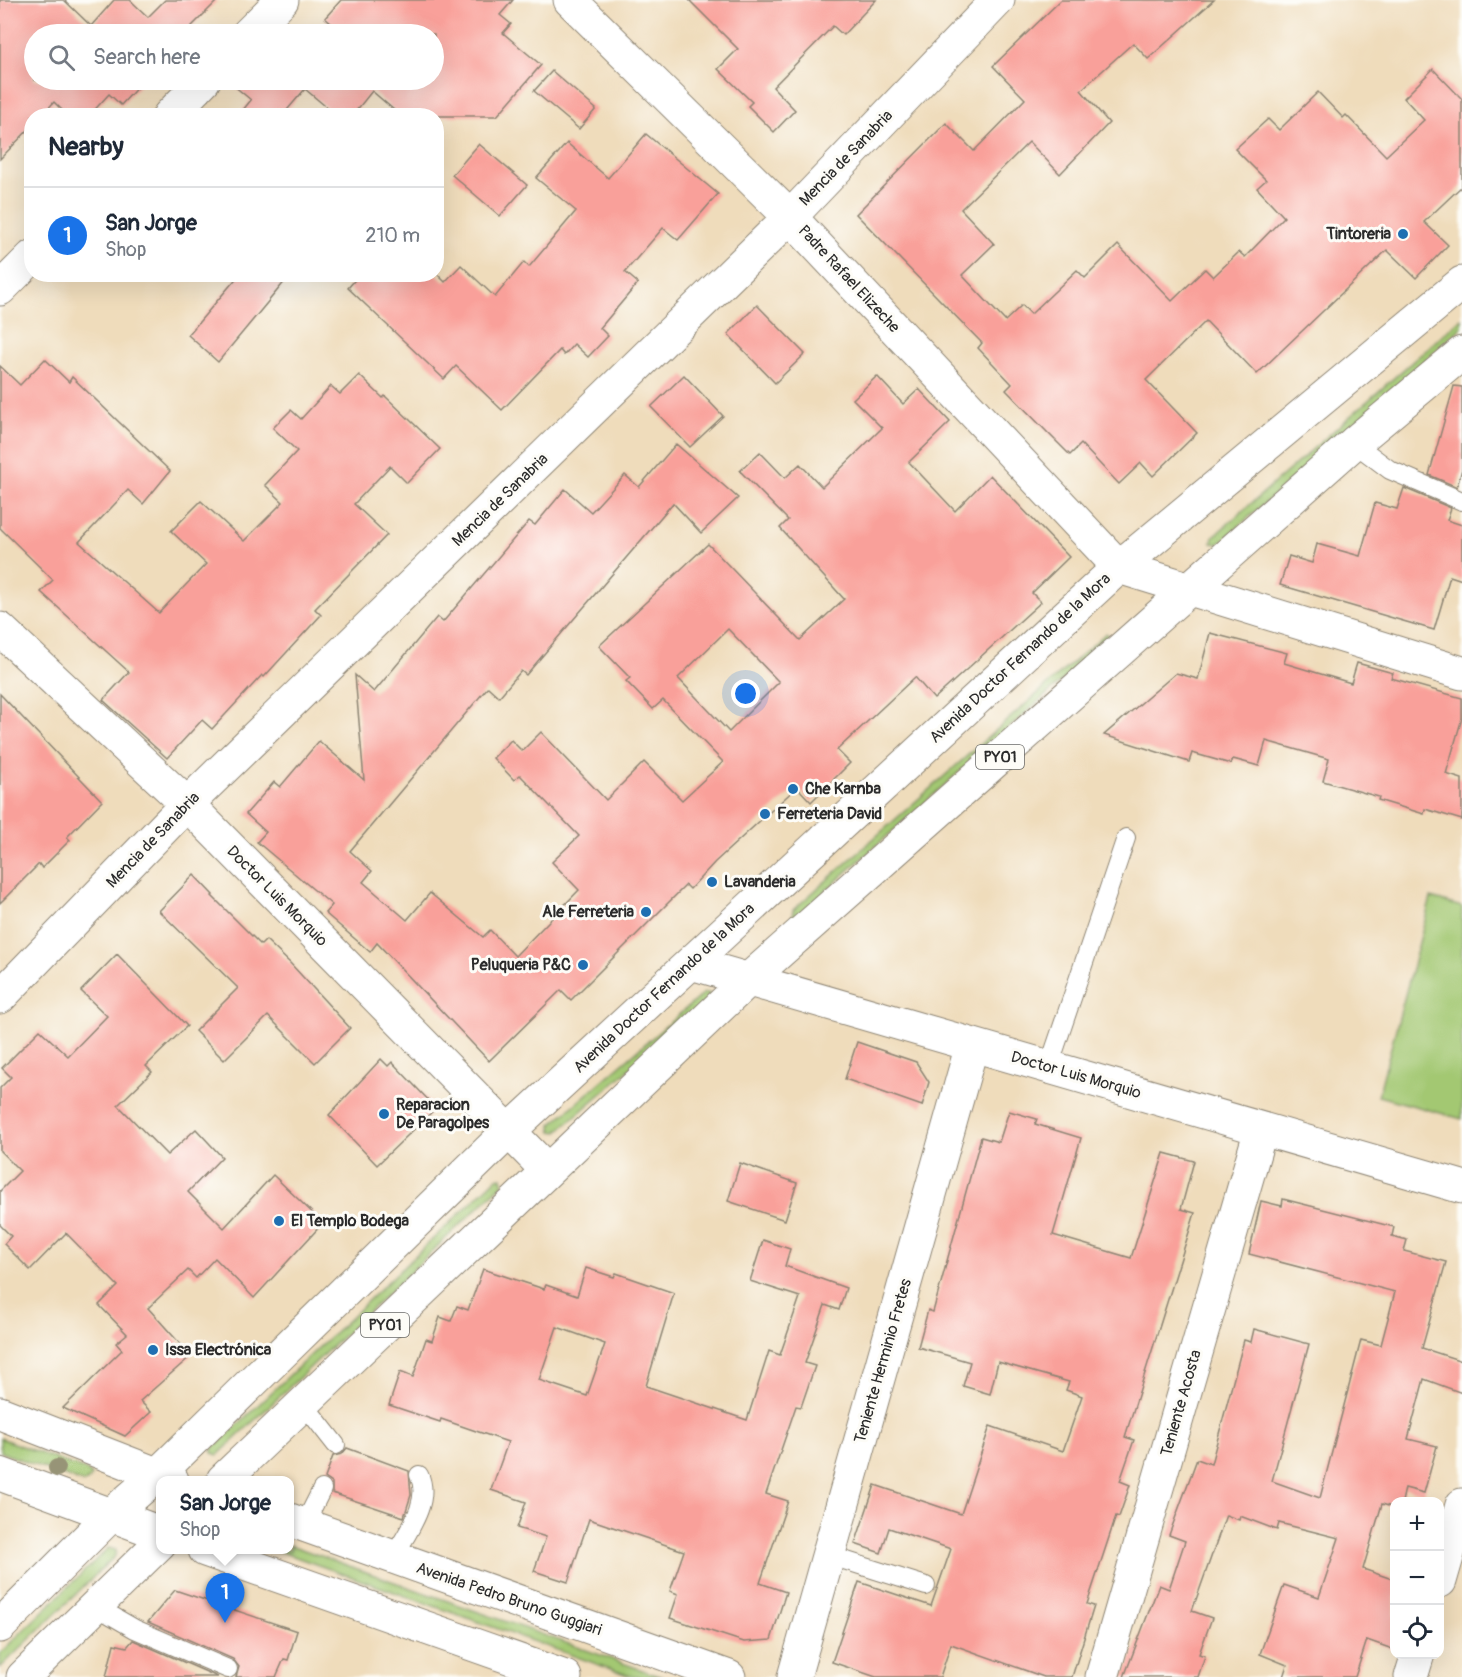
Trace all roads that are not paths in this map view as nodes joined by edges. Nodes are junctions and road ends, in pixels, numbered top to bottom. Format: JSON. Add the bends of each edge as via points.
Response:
{"nodes":[{"id":1,"x":282,"y":0,"type":"edge"},
{"id":2,"x":570,"y":0,"type":"edge"},
{"id":3,"x":998,"y":0,"type":"edge"},
{"id":4,"x":258,"y":24,"type":"edge"},
{"id":5,"x":194,"y":90,"type":"edge"},
{"id":6,"x":177,"y":108,"type":"edge"},
{"id":7,"x":790,"y":217,"type":"junction"},
{"id":8,"x":24,"y":265,"type":"edge"},
{"id":9,"x":1462,"y":283,"type":"edge"},
{"id":10,"x":0,"y":289,"type":"edge"},
{"id":11,"x":1462,"y":353,"type":"edge"},
{"id":12,"x":1354,"y":443,"type":"junction"},
{"id":13,"x":1462,"y":501,"type":"edge"},
{"id":14,"x":1119,"y":567,"type":"junction"},
{"id":15,"x":1188,"y":590,"type":"junction"},
{"id":16,"x":0,"y":629,"type":"edge"},
{"id":17,"x":1462,"y":673,"type":"edge"},
{"id":18,"x":188,"y":804,"type":"junction"},
{"id":19,"x":1125,"y":838,"type":"dead end"},
{"id":20,"x":691,"y":963,"type":"junction"},
{"id":21,"x":748,"y":980,"type":"junction"},
{"id":22,"x":0,"y":997,"type":"edge"},
{"id":23,"x":972,"y":1045,"type":"junction"},
{"id":24,"x":1049,"y":1066,"type":"junction"},
{"id":25,"x":1261,"y":1129,"type":"junction"},
{"id":26,"x":509,"y":1131,"type":"junction"},
{"id":27,"x":547,"y":1170,"type":"junction"},
{"id":28,"x":1462,"y":1187,"type":"edge"},
{"id":29,"x":303,"y":1403,"type":"junction"},
{"id":30,"x":0,"y":1413,"type":"edge"},
{"id":31,"x":336,"y":1444,"type":"dead end"},
{"id":32,"x":0,"y":1474,"type":"edge"},
{"id":33,"x":419,"y":1475,"type":"dead end"},
{"id":34,"x":159,"y":1476,"type":"edge"},
{"id":35,"x":166,"y":1476,"type":"edge"},
{"id":36,"x":227,"y":1476,"type":"edge"},
{"id":37,"x":156,"y":1484,"type":"edge"},
{"id":38,"x":322,"y":1489,"type":"dead end"},
{"id":39,"x":1462,"y":1505,"type":"edge"},
{"id":40,"x":112,"y":1514,"type":"junction"},
{"id":41,"x":297,"y":1522,"type":"edge"},
{"id":42,"x":156,"y":1531,"type":"edge"},
{"id":43,"x":156,"y":1547,"type":"edge"},
{"id":44,"x":216,"y":1554,"type":"edge"},
{"id":45,"x":828,"y":1555,"type":"junction"},
{"id":46,"x":393,"y":1558,"type":"junction"},
{"id":47,"x":1444,"y":1567,"type":"edge"},
{"id":48,"x":926,"y":1586,"type":"dead end"},
{"id":49,"x":95,"y":1606,"type":"junction"},
{"id":50,"x":0,"y":1626,"type":"edge"},
{"id":51,"x":1416,"y":1659,"type":"edge"},
{"id":52,"x":228,"y":1669,"type":"dead end"},
{"id":53,"x":23,"y":1677,"type":"edge"},
{"id":54,"x":565,"y":1677,"type":"edge"},
{"id":55,"x":729,"y":1677,"type":"edge"},
{"id":56,"x":794,"y":1677,"type":"edge"},
{"id":57,"x":1102,"y":1677,"type":"edge"},
{"id":58,"x":1411,"y":1677,"type":"edge"}],
"edges":[{"from":1,"to":4,"type":"main road"},
{"from":2,"to":7,"type":"main road","name":"Padre Rafael Elizeche"},
{"from":3,"to":7,"type":"main road","name":"Mencia de Sanabria"},
{"from":5,"to":6,"type":"main road"},
{"from":7,"to":14,"type":"main road","name":"Padre Rafael Elizeche"},
{"from":7,"to":18,"type":"main road","name":"Mencia de Sanabria"},
{"from":8,"to":10,"type":"main road"},
{"from":9,"to":14,"type":"main road","name":"Avenida Doctor Fernando de la Mora"},
{"from":11,"to":12,"type":"main road","number":"PY01"},
{"from":12,"to":13,"type":"lane","via":[[1390,471]]},
{"from":12,"to":15,"type":"main road","number":"PY01"},
{"from":14,"to":15,"type":"main road"},
{"from":14,"to":20,"type":"main road","name":"Avenida Doctor Fernando de la Mora"},
{"from":15,"to":17,"type":"main road"},
{"from":15,"to":21,"type":"main road","number":"PY01"},
{"from":16,"to":18,"type":"main road","name":"Doctor Luis Morquio"},
{"from":18,"to":22,"type":"main road","name":"Mencia de Sanabria"},
{"from":18,"to":26,"type":"main road","name":"Doctor Luis Morquio"},
{"from":19,"to":24,"type":"lane"},
{"from":20,"to":21,"type":"main road","name":"Doctor Luis Morquio"},
{"from":20,"to":26,"type":"main road","name":"Avenida Doctor Fernando de la Mora"},
{"from":21,"to":23,"type":"main road","name":"Doctor Luis Morquio"},
{"from":21,"to":27,"type":"main road","number":"PY01"},
{"from":23,"to":24,"type":"main road","name":"Doctor Luis Morquio"},
{"from":23,"to":45,"type":"main road","name":"Teniente Herminio Fretes"},
{"from":24,"to":25,"type":"main road","name":"Doctor Luis Morquio"},
{"from":25,"to":28,"type":"main road","name":"Doctor Luis Morquio"},
{"from":25,"to":57,"type":"main road","name":"Teniente Acosta"},
{"from":26,"to":27,"type":"main road","name":"Doctor Luis Morquio"},
{"from":26,"to":35,"type":"main road","name":"Avenida Doctor Fernando de la Mora"},
{"from":27,"to":29,"type":"main road","number":"PY01"},
{"from":29,"to":31,"type":"lane"},
{"from":29,"to":36,"type":"main road","number":"PY01"},
{"from":30,"to":34,"type":"main road"},
{"from":32,"to":40,"type":"main road"},
{"from":33,"to":46,"type":"lane","via":[[424,1497]]},
{"from":37,"to":40,"type":"main road","name":"Avenida Doctor Fernando de la Mora"},
{"from":38,"to":41,"type":"lane"},
{"from":39,"to":47,"type":"main road"},
{"from":40,"to":42,"type":"main road"},
{"from":40,"to":50,"type":"main road","name":"Avenida Doctor Fernando de la Mora"},
{"from":41,"to":46,"type":"main road","name":"Avenida Pedro Bruno Guggiari"},
{"from":43,"to":49,"type":"main road"},
{"from":44,"to":54,"type":"main road"},
{"from":45,"to":48,"type":"lane"},
{"from":45,"to":56,"type":"main road","name":"Teniente Herminio Fretes"},
{"from":46,"to":55,"type":"main road","name":"Avenida Pedro Bruno Guggiari"},
{"from":49,"to":52,"type":"lane","via":[[135,1629]]},
{"from":49,"to":53,"type":"main road"},
{"from":51,"to":58,"type":"main road"}]}
